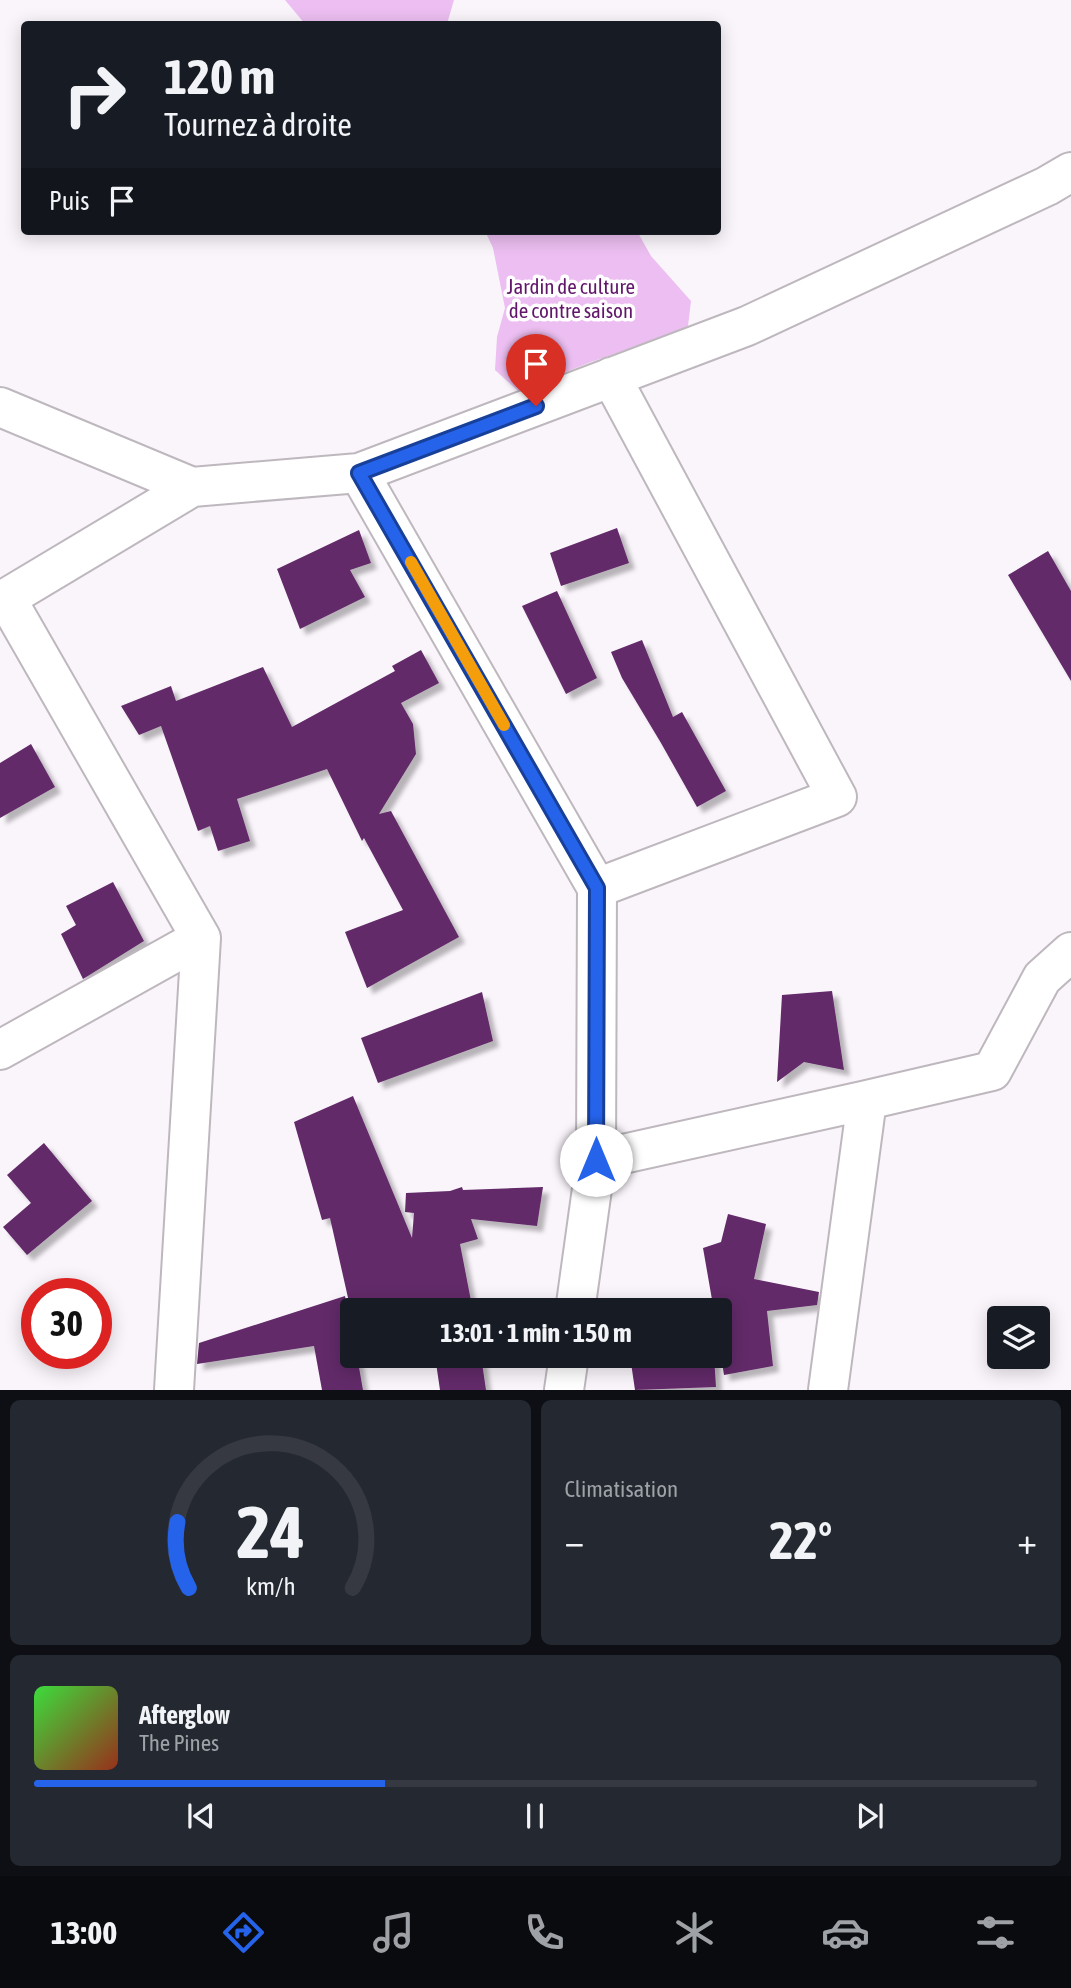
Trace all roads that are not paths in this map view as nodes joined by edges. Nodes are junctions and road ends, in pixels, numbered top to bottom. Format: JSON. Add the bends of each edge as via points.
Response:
{"nodes":[{"id":1,"x":1071,"y":172,"type":"edge"},
{"id":2,"x":611,"y":377,"type":"junction"},
{"id":3,"x":0,"y":407,"type":"edge"},
{"id":4,"x":359,"y":473,"type":"junction"},
{"id":5,"x":192,"y":487,"type":"junction"},
{"id":6,"x":3,"y":600,"type":"edge"},
{"id":7,"x":597,"y":888,"type":"junction"},
{"id":8,"x":201,"y":938,"type":"junction"},
{"id":9,"x":1071,"y":952,"type":"edge"},
{"id":10,"x":0,"y":1050,"type":"edge"},
{"id":11,"x":867,"y":1100,"type":"junction"},
{"id":12,"x":596,"y":1160,"type":"junction"},
{"id":13,"x":577,"y":1298,"type":"edge"},
{"id":14,"x":567,"y":1368,"type":"edge"},
{"id":15,"x":174,"y":1390,"type":"edge"},
{"id":16,"x":564,"y":1390,"type":"edge"},
{"id":17,"x":828,"y":1390,"type":"edge"}],
"edges":[{"from":1,"to":2,"type":"street","via":[[747,326]]},
{"from":2,"to":4,"type":"street"},
{"from":2,"to":7,"type":"street","via":[[837,797]]},
{"from":3,"to":5,"type":"street"},
{"from":4,"to":5,"type":"street"},
{"from":4,"to":7,"type":"street"},
{"from":5,"to":6,"type":"street"},
{"from":6,"to":8,"type":"street"},
{"from":7,"to":12,"type":"street"},
{"from":8,"to":10,"type":"street"},
{"from":8,"to":15,"type":"street"},
{"from":9,"to":11,"type":"street","via":[[1042,978],[992,1071]]},
{"from":11,"to":12,"type":"street"},
{"from":11,"to":17,"type":"street"},
{"from":12,"to":13,"type":"street"},
{"from":14,"to":16,"type":"street"}]}
